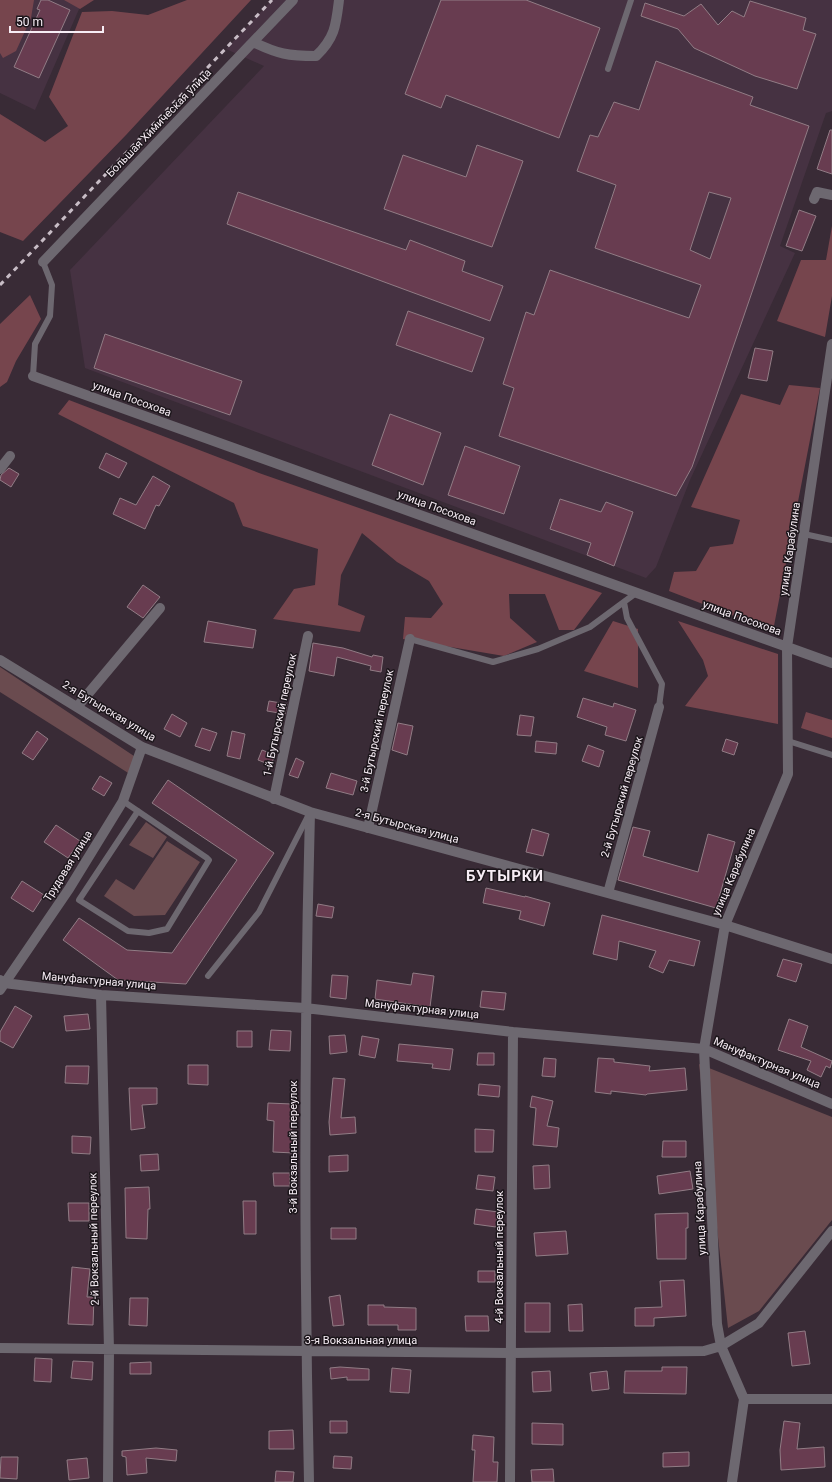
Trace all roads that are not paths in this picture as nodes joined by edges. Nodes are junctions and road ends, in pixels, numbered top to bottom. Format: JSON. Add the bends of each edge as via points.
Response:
{"nodes":[{"id":1,"x":293,"y":0,"type":"edge"},
{"id":2,"x":339,"y":0,"type":"edge"},
{"id":3,"x":631,"y":0,"type":"edge"},
{"id":4,"x":253,"y":42,"type":"junction"},
{"id":5,"x":608,"y":69,"type":"dead end"},
{"id":6,"x":832,"y":195,"type":"edge"},
{"id":7,"x":814,"y":199,"type":"dead end"},
{"id":8,"x":43,"y":262,"type":"joint"},
{"id":9,"x":832,"y":344,"type":"edge"},
{"id":10,"x":34,"y":376,"type":"joint"},
{"id":11,"x":10,"y":456,"type":"dead end"},
{"id":12,"x":0,"y":469,"type":"edge"},
{"id":13,"x":804,"y":534,"type":"junction"},
{"id":14,"x":832,"y":540,"type":"edge"},
{"id":15,"x":636,"y":592,"type":"junction"},
{"id":16,"x":624,"y":602,"type":"junction"},
{"id":17,"x":160,"y":608,"type":"dead end"},
{"id":18,"x":308,"y":636,"type":"dead end"},
{"id":19,"x":410,"y":639,"type":"joint"},
{"id":20,"x":787,"y":647,"type":"junction"},
{"id":21,"x":0,"y":660,"type":"edge"},
{"id":22,"x":832,"y":663,"type":"edge"},
{"id":23,"x":77,"y":707,"type":"junction"},
{"id":24,"x":659,"y":708,"type":"joint"},
{"id":25,"x":788,"y":741,"type":"junction"},
{"id":26,"x":142,"y":747,"type":"junction"},
{"id":27,"x":832,"y":755,"type":"edge"},
{"id":28,"x":274,"y":799,"type":"junction"},
{"id":29,"x":123,"y":801,"type":"junction"},
{"id":30,"x":138,"y":811,"type":"junction"},
{"id":31,"x":310,"y":812,"type":"junction"},
{"id":32,"x":368,"y":828,"type":"junction"},
{"id":33,"x":608,"y":893,"type":"junction"},
{"id":34,"x":725,"y":925,"type":"junction"},
{"id":35,"x":832,"y":959,"type":"edge"},
{"id":36,"x":208,"y":976,"type":"dead end"},
{"id":37,"x":1,"y":984,"type":"edge"},
{"id":38,"x":101,"y":995,"type":"junction"},
{"id":39,"x":305,"y":1008,"type":"junction"},
{"id":40,"x":513,"y":1032,"type":"junction"},
{"id":41,"x":704,"y":1049,"type":"junction"},
{"id":42,"x":832,"y":1104,"type":"edge"},
{"id":43,"x":832,"y":1231,"type":"edge"},
{"id":44,"x":721,"y":1346,"type":"junction"},
{"id":45,"x":0,"y":1348,"type":"edge"},
{"id":46,"x":109,"y":1350,"type":"junction"},
{"id":47,"x":306,"y":1352,"type":"junction"},
{"id":48,"x":511,"y":1353,"type":"junction"},
{"id":49,"x":832,"y":1398,"type":"edge"},
{"id":50,"x":744,"y":1399,"type":"junction"},
{"id":51,"x":108,"y":1482,"type":"edge"},
{"id":52,"x":309,"y":1482,"type":"edge"},
{"id":53,"x":510,"y":1482,"type":"edge"},
{"id":54,"x":732,"y":1482,"type":"edge"}],
"edges":[{"from":1,"to":4,"type":"street","name":"Большая Химическая улица"},
{"from":2,"to":4,"type":"street","via":[[336,28],[327,46],[316,56],[275,53]]},
{"from":3,"to":5,"type":"lane"},
{"from":4,"to":8,"type":"street","name":"Большая Химическая улица"},
{"from":6,"to":7,"type":"street","via":[[817,192]]},
{"from":8,"to":10,"type":"lane","via":[[52,285],[50,316],[35,344]]},
{"from":9,"to":13,"type":"street","name":"улица Карабулина"},
{"from":10,"to":15,"type":"street","name":"улица Посохова"},
{"from":11,"to":12,"type":"street"},
{"from":13,"to":14,"type":"lane"},
{"from":13,"to":20,"type":"street","name":"улица Карабулина"},
{"from":15,"to":16,"type":"lane"},
{"from":15,"to":20,"type":"street","name":"улица Посохова"},
{"from":16,"to":19,"type":"lane","via":[[590,627],[538,649],[493,662]]},
{"from":16,"to":24,"type":"lane","via":[[627,618],[662,684]]},
{"from":17,"to":23,"type":"street"},
{"from":18,"to":28,"type":"street","name":"1-й Бутырский переулок"},
{"from":19,"to":32,"type":"street","name":"3-й Бутырский переулок"},
{"from":20,"to":22,"type":"street","name":"улица Посохова"},
{"from":20,"to":25,"type":"street","name":"улица Карабулина"},
{"from":21,"to":23,"type":"street","name":"2-я Бутырская улица"},
{"from":23,"to":26,"type":"street","name":"2-я Бутырская улица"},
{"from":24,"to":33,"type":"street","name":"2-й Бутырский переулок"},
{"from":25,"to":27,"type":"lane"},
{"from":25,"to":34,"type":"street","name":"улица Карабулина","via":[[788,774]]},
{"from":26,"to":28,"type":"street","name":"2-я Бутырская улица"},
{"from":26,"to":29,"type":"street","name":"Трудовая улица"},
{"from":28,"to":31,"type":"street","name":"2-я Бутырская улица"},
{"from":29,"to":30,"type":"lane"},
{"from":29,"to":37,"type":"street","name":"Трудовая улица","via":[[69,889]]},
{"from":30,"to":30,"type":"lane","via":[[209,860],[167,929],[149,933],[128,932],[79,900]]},
{"from":31,"to":32,"type":"street","name":"2-я Бутырская улица"},
{"from":31,"to":36,"type":"lane","via":[[259,912]]},
{"from":31,"to":39,"type":"street","name":"3-й Вокзальный переулок"},
{"from":32,"to":33,"type":"street","name":"2-я Бутырская улица"},
{"from":33,"to":34,"type":"street","name":"2-я Бутырская улица"},
{"from":34,"to":35,"type":"street","name":"2-я Бутырская улица"},
{"from":34,"to":41,"type":"street","name":"улица Карабулина"},
{"from":37,"to":38,"type":"street","name":"Мануфактурная улица"},
{"from":38,"to":39,"type":"street","name":"Мануфактурная улица"},
{"from":38,"to":46,"type":"street","name":"2-й Вокзальный переулок"},
{"from":39,"to":40,"type":"street","name":"Мануфактурная улица"},
{"from":39,"to":47,"type":"street","name":"3-й Вокзальный переулок"},
{"from":40,"to":41,"type":"street","name":"Мануфактурная улица"},
{"from":40,"to":48,"type":"street","name":"4-й Вокзальный переулок"},
{"from":41,"to":42,"type":"street","name":"Мануфактурная улица"},
{"from":41,"to":44,"type":"street","name":"улица Карабулина","via":[[717,1324]]},
{"from":43,"to":44,"type":"street","name":"3-я Вокзальная улица","via":[[759,1323]]},
{"from":44,"to":48,"type":"street","name":"3-я Вокзальная улица","via":[[704,1351]]},
{"from":44,"to":50,"type":"street","name":"улица Карабулина"},
{"from":45,"to":46,"type":"street","name":"3-я Вокзальная улица"},
{"from":46,"to":47,"type":"street","name":"3-я Вокзальная улица"},
{"from":46,"to":51,"type":"street","name":"2-й Вокзальный переулок"},
{"from":47,"to":48,"type":"street","name":"3-я Вокзальная улица"},
{"from":47,"to":52,"type":"street","name":"3-й Вокзальный переулок"},
{"from":48,"to":53,"type":"street","name":"4-й Вокзальный переулок"},
{"from":49,"to":50,"type":"street"},
{"from":50,"to":54,"type":"street"}]}
